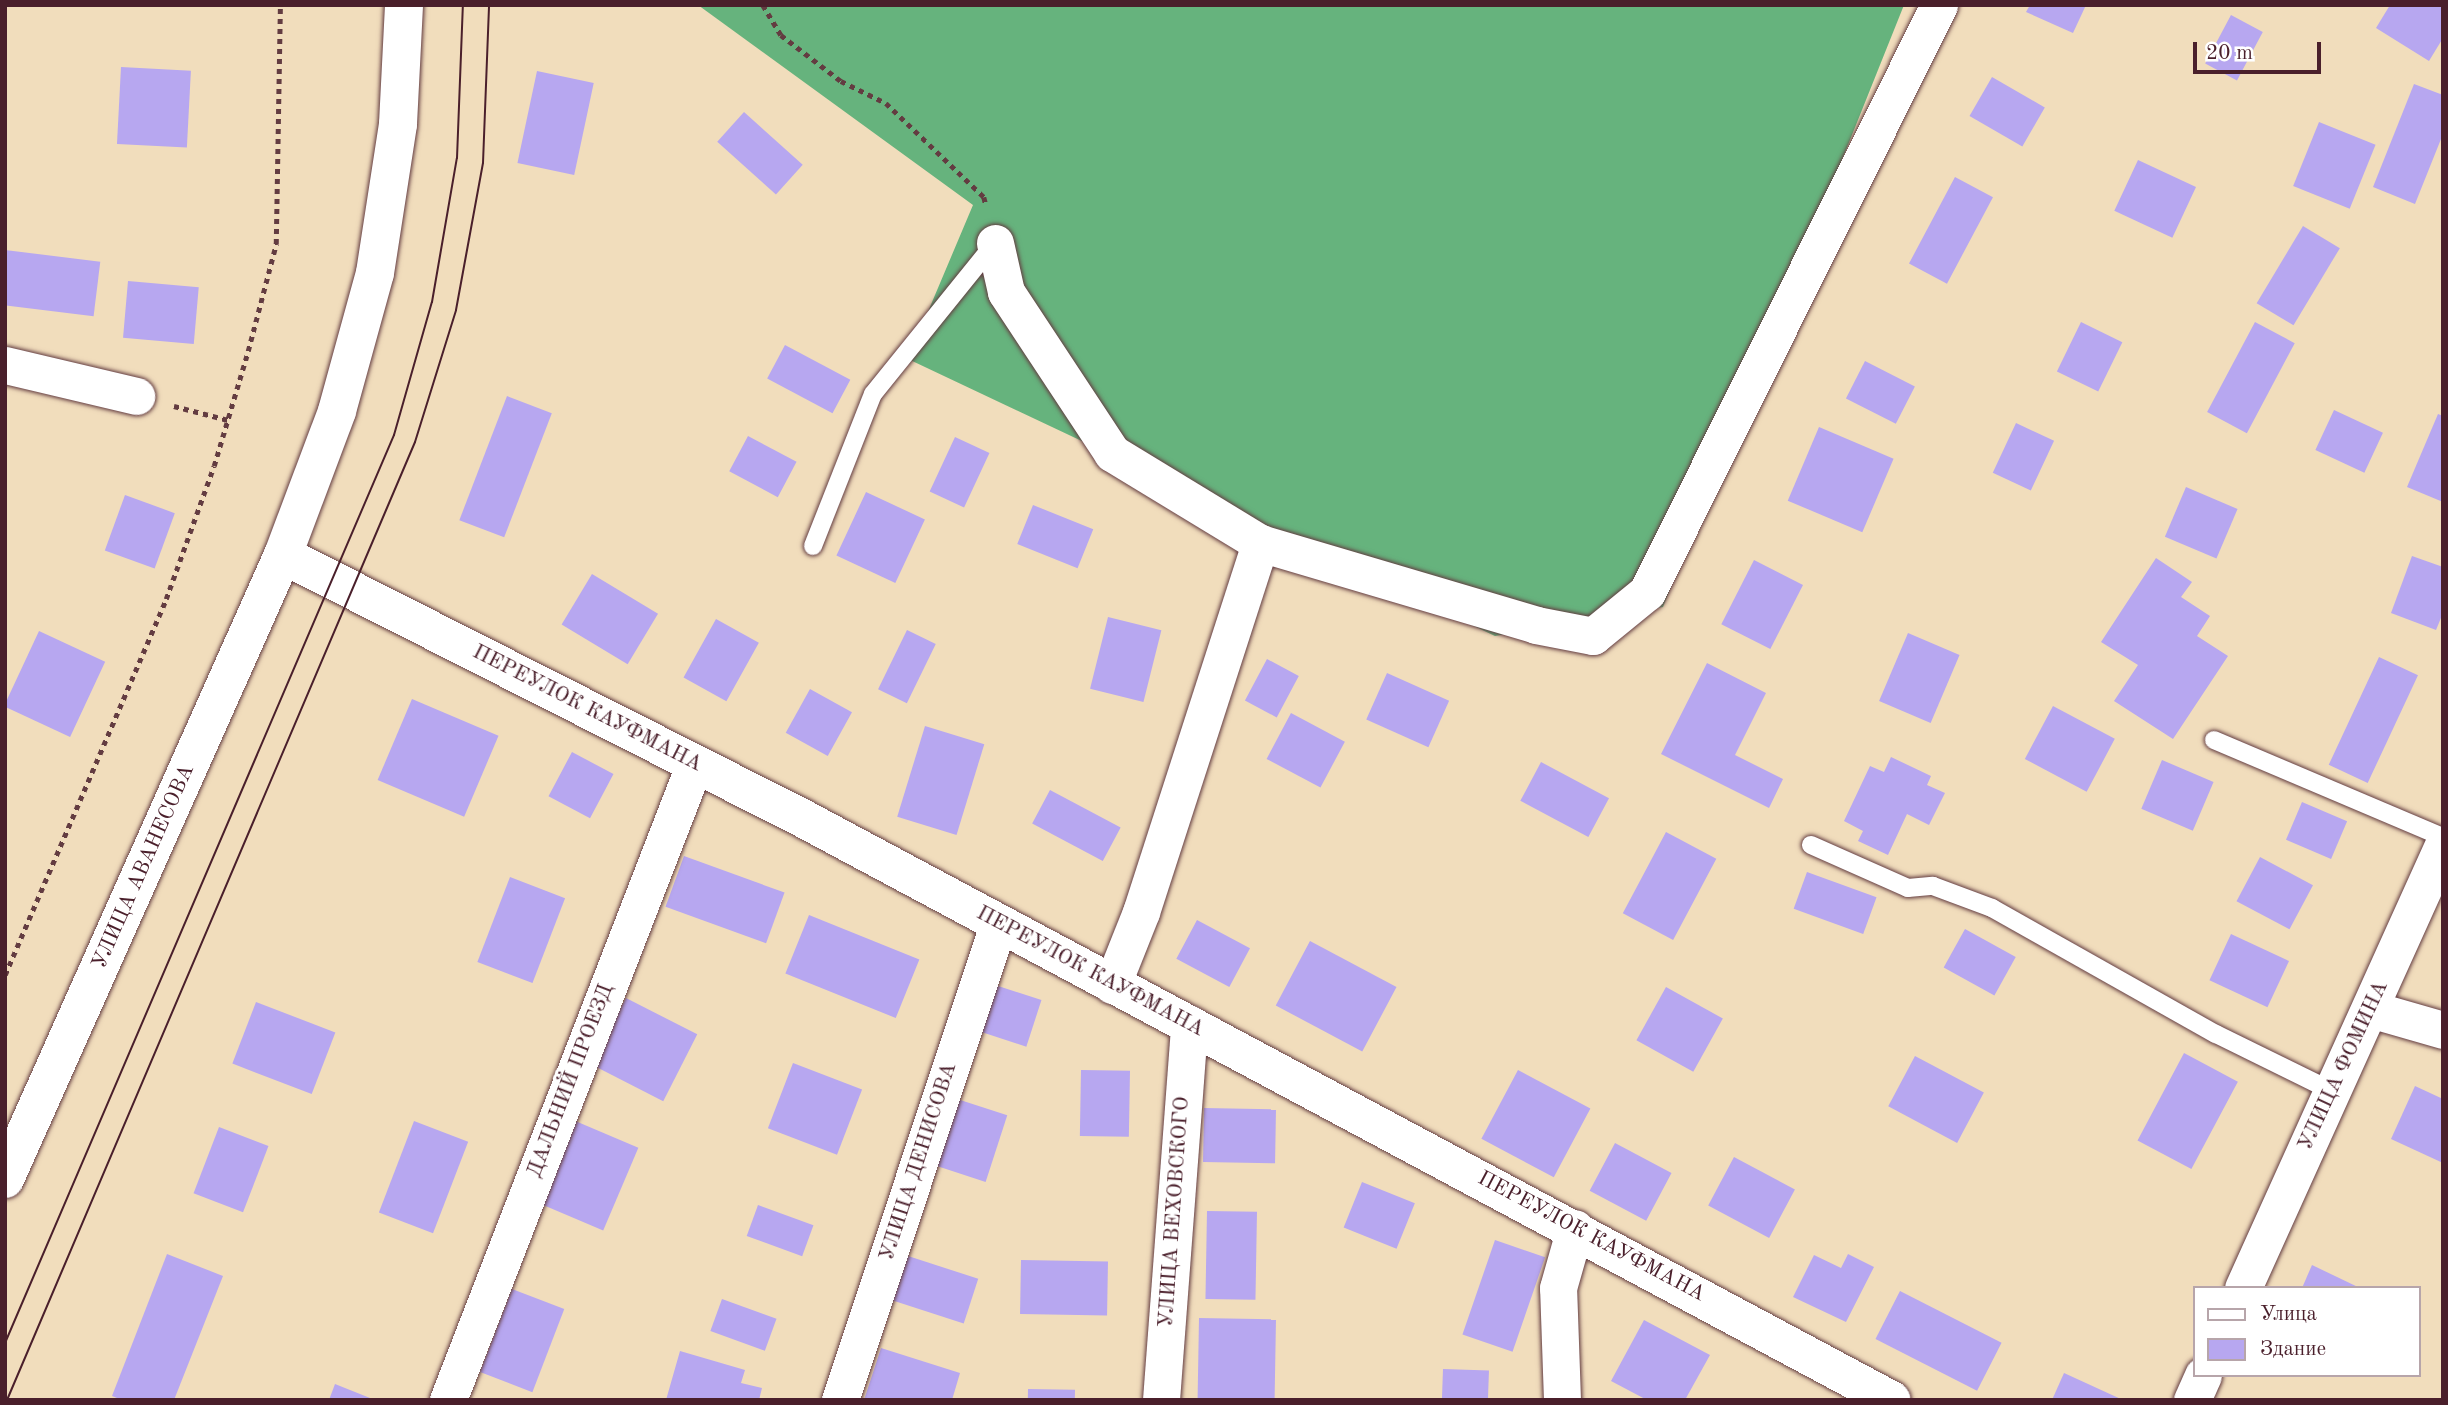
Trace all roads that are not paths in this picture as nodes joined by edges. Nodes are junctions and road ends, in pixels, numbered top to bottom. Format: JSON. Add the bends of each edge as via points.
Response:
{"nodes":[{"id":1,"x":404,"y":5,"type":"edge"},
{"id":2,"x":1939,"y":5,"type":"edge"},
{"id":3,"x":995,"y":243,"type":"joint"},
{"id":4,"x":5,"y":365,"type":"edge"},
{"id":5,"x":136,"y":396,"type":"road end"},
{"id":6,"x":1260,"y":543,"type":"junction"},
{"id":7,"x":813,"y":547,"type":"dead end"},
{"id":8,"x":283,"y":555,"type":"junction"},
{"id":9,"x":2214,"y":740,"type":"dead end"},
{"id":10,"x":695,"y":763,"type":"junction"},
{"id":11,"x":2443,"y":837,"type":"edge"},
{"id":12,"x":1811,"y":845,"type":"dead end"},
{"id":13,"x":2443,"y":845,"type":"edge"},
{"id":14,"x":998,"y":925,"type":"junction"},
{"id":15,"x":1112,"y":985,"type":"junction"},
{"id":16,"x":2371,"y":1009,"type":"junction"},
{"id":17,"x":1189,"y":1024,"type":"junction"},
{"id":18,"x":2443,"y":1030,"type":"edge"},
{"id":19,"x":2332,"y":1091,"type":"junction"},
{"id":20,"x":5,"y":1179,"type":"edge"},
{"id":21,"x":1575,"y":1227,"type":"junction"},
{"id":22,"x":2244,"y":1286,"type":"edge"},
{"id":23,"x":2202,"y":1377,"type":"edge"},
{"id":24,"x":448,"y":1400,"type":"edge"},
{"id":25,"x":840,"y":1400,"type":"edge"},
{"id":26,"x":1161,"y":1400,"type":"edge"},
{"id":27,"x":1562,"y":1400,"type":"edge"},
{"id":28,"x":1891,"y":1400,"type":"edge"},
{"id":29,"x":2192,"y":1400,"type":"edge"}],
"edges":[{"from":1,"to":8,"type":"main road","name":"УЛИЦА АВАНЕСОВА","via":[[398,124],[375,273],[337,411]]},
{"from":2,"to":6,"type":"street","via":[[1647,592],[1593,636],[1535,625]]},
{"from":3,"to":6,"type":"street","via":[[1006,292],[1112,453]]},
{"from":3,"to":7,"type":"lane","via":[[873,394]]},
{"from":4,"to":5,"type":"street"},
{"from":6,"to":15,"type":"street","via":[[1141,912]]},
{"from":8,"to":10,"type":"main road","name":"ПЕРЕУЛОК КАУФМАНА"},
{"from":8,"to":20,"type":"main road","name":"УЛИЦА АВАНЕСОВА"},
{"from":9,"to":11,"type":"lane"},
{"from":10,"to":14,"type":"main road","name":"ПЕРЕУЛОК КАУФМАНА"},
{"from":10,"to":24,"type":"street","name":"ДАЛЬНИЙ ПРОЕЗД"},
{"from":12,"to":19,"type":"lane","via":[[1908,888],[1933,887],[1992,908],[2216,1034]]},
{"from":13,"to":16,"type":"street","name":"УЛИЦА ФОМИНА"},
{"from":14,"to":15,"type":"main road","name":"ПЕРЕУЛОК КАУФМАНА"},
{"from":14,"to":25,"type":"street","name":"УЛИЦА ДЕНИСОВА"},
{"from":15,"to":17,"type":"main road","name":"ПЕРЕУЛОК КАУФМАНА"},
{"from":16,"to":18,"type":"street"},
{"from":16,"to":19,"type":"street","name":"УЛИЦА ФОМИНА"},
{"from":17,"to":21,"type":"main road","name":"ПЕРЕУЛОК КАУФМАНА"},
{"from":17,"to":26,"type":"street","name":"УЛИЦА ВЕХОВСКОГО"},
{"from":19,"to":22,"type":"street","name":"УЛИЦА ФОМИНА"},
{"from":21,"to":27,"type":"street","via":[[1558,1288]]},
{"from":21,"to":28,"type":"main road","name":"ПЕРЕУЛОК КАУФМАНА"},
{"from":23,"to":29,"type":"street"}]}
